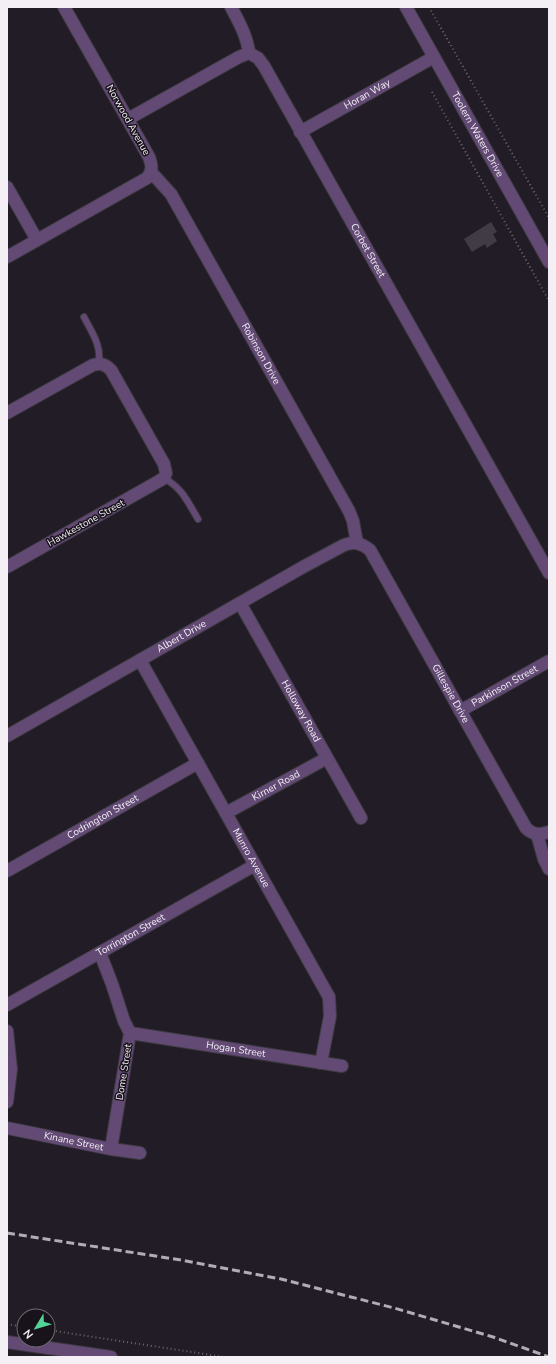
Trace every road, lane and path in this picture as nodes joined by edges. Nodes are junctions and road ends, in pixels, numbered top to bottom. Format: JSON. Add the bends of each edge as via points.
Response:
{"nodes":[{"id":1,"x":64,"y":7,"type":"edge"},
{"id":2,"x":231,"y":7,"type":"edge"},
{"id":3,"x":406,"y":7,"type":"edge"},
{"id":4,"x":429,"y":7,"type":"edge"},
{"id":5,"x":249,"y":54,"type":"junction"},
{"id":6,"x":434,"y":57,"type":"junction"},
{"id":7,"x":432,"y":92,"type":"dead end"},
{"id":8,"x":128,"y":120,"type":"junction"},
{"id":9,"x":300,"y":132,"type":"junction"},
{"id":10,"x":151,"y":172,"type":"junction"},
{"id":11,"x":7,"y":187,"type":"edge"},
{"id":12,"x":549,"y":218,"type":"edge"},
{"id":13,"x":37,"y":240,"type":"junction"},
{"id":14,"x":7,"y":257,"type":"edge"},
{"id":15,"x":549,"y":262,"type":"edge"},
{"id":16,"x":549,"y":301,"type":"edge"},
{"id":17,"x":84,"y":317,"type":"dead end"},
{"id":18,"x":99,"y":363,"type":"junction"},
{"id":19,"x":7,"y":413,"type":"edge"},
{"id":20,"x":164,"y":478,"type":"junction"},
{"id":21,"x":198,"y":519,"type":"dead end"},
{"id":22,"x":357,"y":543,"type":"junction"},
{"id":23,"x":7,"y":567,"type":"edge"},
{"id":24,"x":549,"y":573,"type":"edge"},
{"id":25,"x":240,"y":603,"type":"junction"},
{"id":26,"x":140,"y":660,"type":"junction"},
{"id":27,"x":549,"y":661,"type":"edge"},
{"id":28,"x":460,"y":711,"type":"junction"},
{"id":29,"x":7,"y":736,"type":"edge"},
{"id":30,"x":327,"y":758,"type":"junction"},
{"id":31,"x":198,"y":763,"type":"junction"},
{"id":32,"x":226,"y":813,"type":"junction"},
{"id":33,"x":361,"y":818,"type":"dead end"},
{"id":34,"x":543,"y":833,"type":"edge"},
{"id":35,"x":255,"y":865,"type":"junction"},
{"id":36,"x":549,"y":869,"type":"edge"},
{"id":37,"x":7,"y":871,"type":"edge"},
{"id":38,"x":100,"y":953,"type":"junction"},
{"id":39,"x":7,"y":1005,"type":"edge"},
{"id":40,"x":7,"y":1031,"type":"edge"},
{"id":41,"x":130,"y":1033,"type":"junction"},
{"id":42,"x":322,"y":1063,"type":"junction"},
{"id":43,"x":342,"y":1066,"type":"dead end"},
{"id":44,"x":7,"y":1102,"type":"edge"},
{"id":45,"x":7,"y":1128,"type":"edge"},
{"id":46,"x":111,"y":1149,"type":"junction"},
{"id":47,"x":140,"y":1153,"type":"dead end"},
{"id":48,"x":56,"y":1331,"type":"edge"},
{"id":49,"x":7,"y":1342,"type":"edge"},
{"id":50,"x":111,"y":1357,"type":"edge"},
{"id":51,"x":224,"y":1357,"type":"edge"}],
"edges":[{"from":1,"to":8,"type":"street","name":"Norwood Avenue"},
{"from":2,"to":5,"type":"street","via":[[242,27]]},
{"from":3,"to":6,"type":"street","name":"Toolern Waters Drive"},
{"from":4,"to":12,"type":"path"},
{"from":5,"to":8,"type":"street","via":[[239,56]]},
{"from":5,"to":9,"type":"street","name":"Corbet Street","via":[[258,58],[264,66]]},
{"from":6,"to":9,"type":"street","name":"Horan Way"},
{"from":6,"to":15,"type":"street","name":"Toolern Waters Drive"},
{"from":7,"to":16,"type":"path"},
{"from":8,"to":10,"type":"street","name":"Norwood Avenue","via":[[149,157]]},
{"from":9,"to":24,"type":"street","name":"Corbet Street"},
{"from":10,"to":13,"type":"street","via":[[147,178]]},
{"from":10,"to":22,"type":"street","name":"Robinson Drive","via":[[171,194],[345,504],[353,521]]},
{"from":11,"to":13,"type":"street"},
{"from":13,"to":14,"type":"street"},
{"from":17,"to":18,"type":"lane","via":[[98,343]]},
{"from":18,"to":19,"type":"street"},
{"from":18,"to":20,"type":"street","via":[[111,370],[164,464]]},
{"from":20,"to":21,"type":"lane","via":[[181,491]]},
{"from":20,"to":23,"type":"street","name":"Hawkestone Street"},
{"from":22,"to":25,"type":"street","name":"Albert Drive","via":[[344,545]]},
{"from":22,"to":28,"type":"street","name":"Gillespie Drive","via":[[370,550]]},
{"from":25,"to":26,"type":"street","name":"Albert Drive"},
{"from":25,"to":30,"type":"street","name":"Holloway Road"},
{"from":26,"to":29,"type":"street","name":"Albert Drive"},
{"from":26,"to":31,"type":"street","name":"Munro Avenue"},
{"from":27,"to":28,"type":"street","name":"Parkinson Street"},
{"from":28,"to":34,"type":"street","name":"Gillespie Drive","via":[[526,828],[532,833]]},
{"from":30,"to":32,"type":"street","name":"Kirner Road"},
{"from":30,"to":33,"type":"street","name":"Holloway Road"},
{"from":31,"to":32,"type":"street","name":"Munro Avenue"},
{"from":31,"to":37,"type":"street","name":"Codrington Street"},
{"from":32,"to":35,"type":"street","name":"Munro Avenue"},
{"from":34,"to":36,"type":"street","via":[[544,859]]},
{"from":35,"to":38,"type":"street","name":"Torrington Street"},
{"from":35,"to":42,"type":"street","name":"Munro Avenue","via":[[330,997],[330,1016]]},
{"from":38,"to":39,"type":"street","name":"Torrington Street"},
{"from":38,"to":41,"type":"street","name":"Dome Street"},
{"from":40,"to":44,"type":"street","via":[[11,1069]]},
{"from":41,"to":42,"type":"street","name":"Hogan Street"},
{"from":41,"to":46,"type":"street","name":"Dome Street"},
{"from":42,"to":43,"type":"street","name":"Hogan Street"},
{"from":45,"to":46,"type":"street","name":"Kinane Street"},
{"from":46,"to":47,"type":"street","name":"Kinane Street"},
{"from":48,"to":51,"type":"path"},
{"from":49,"to":50,"type":"street"}]}
